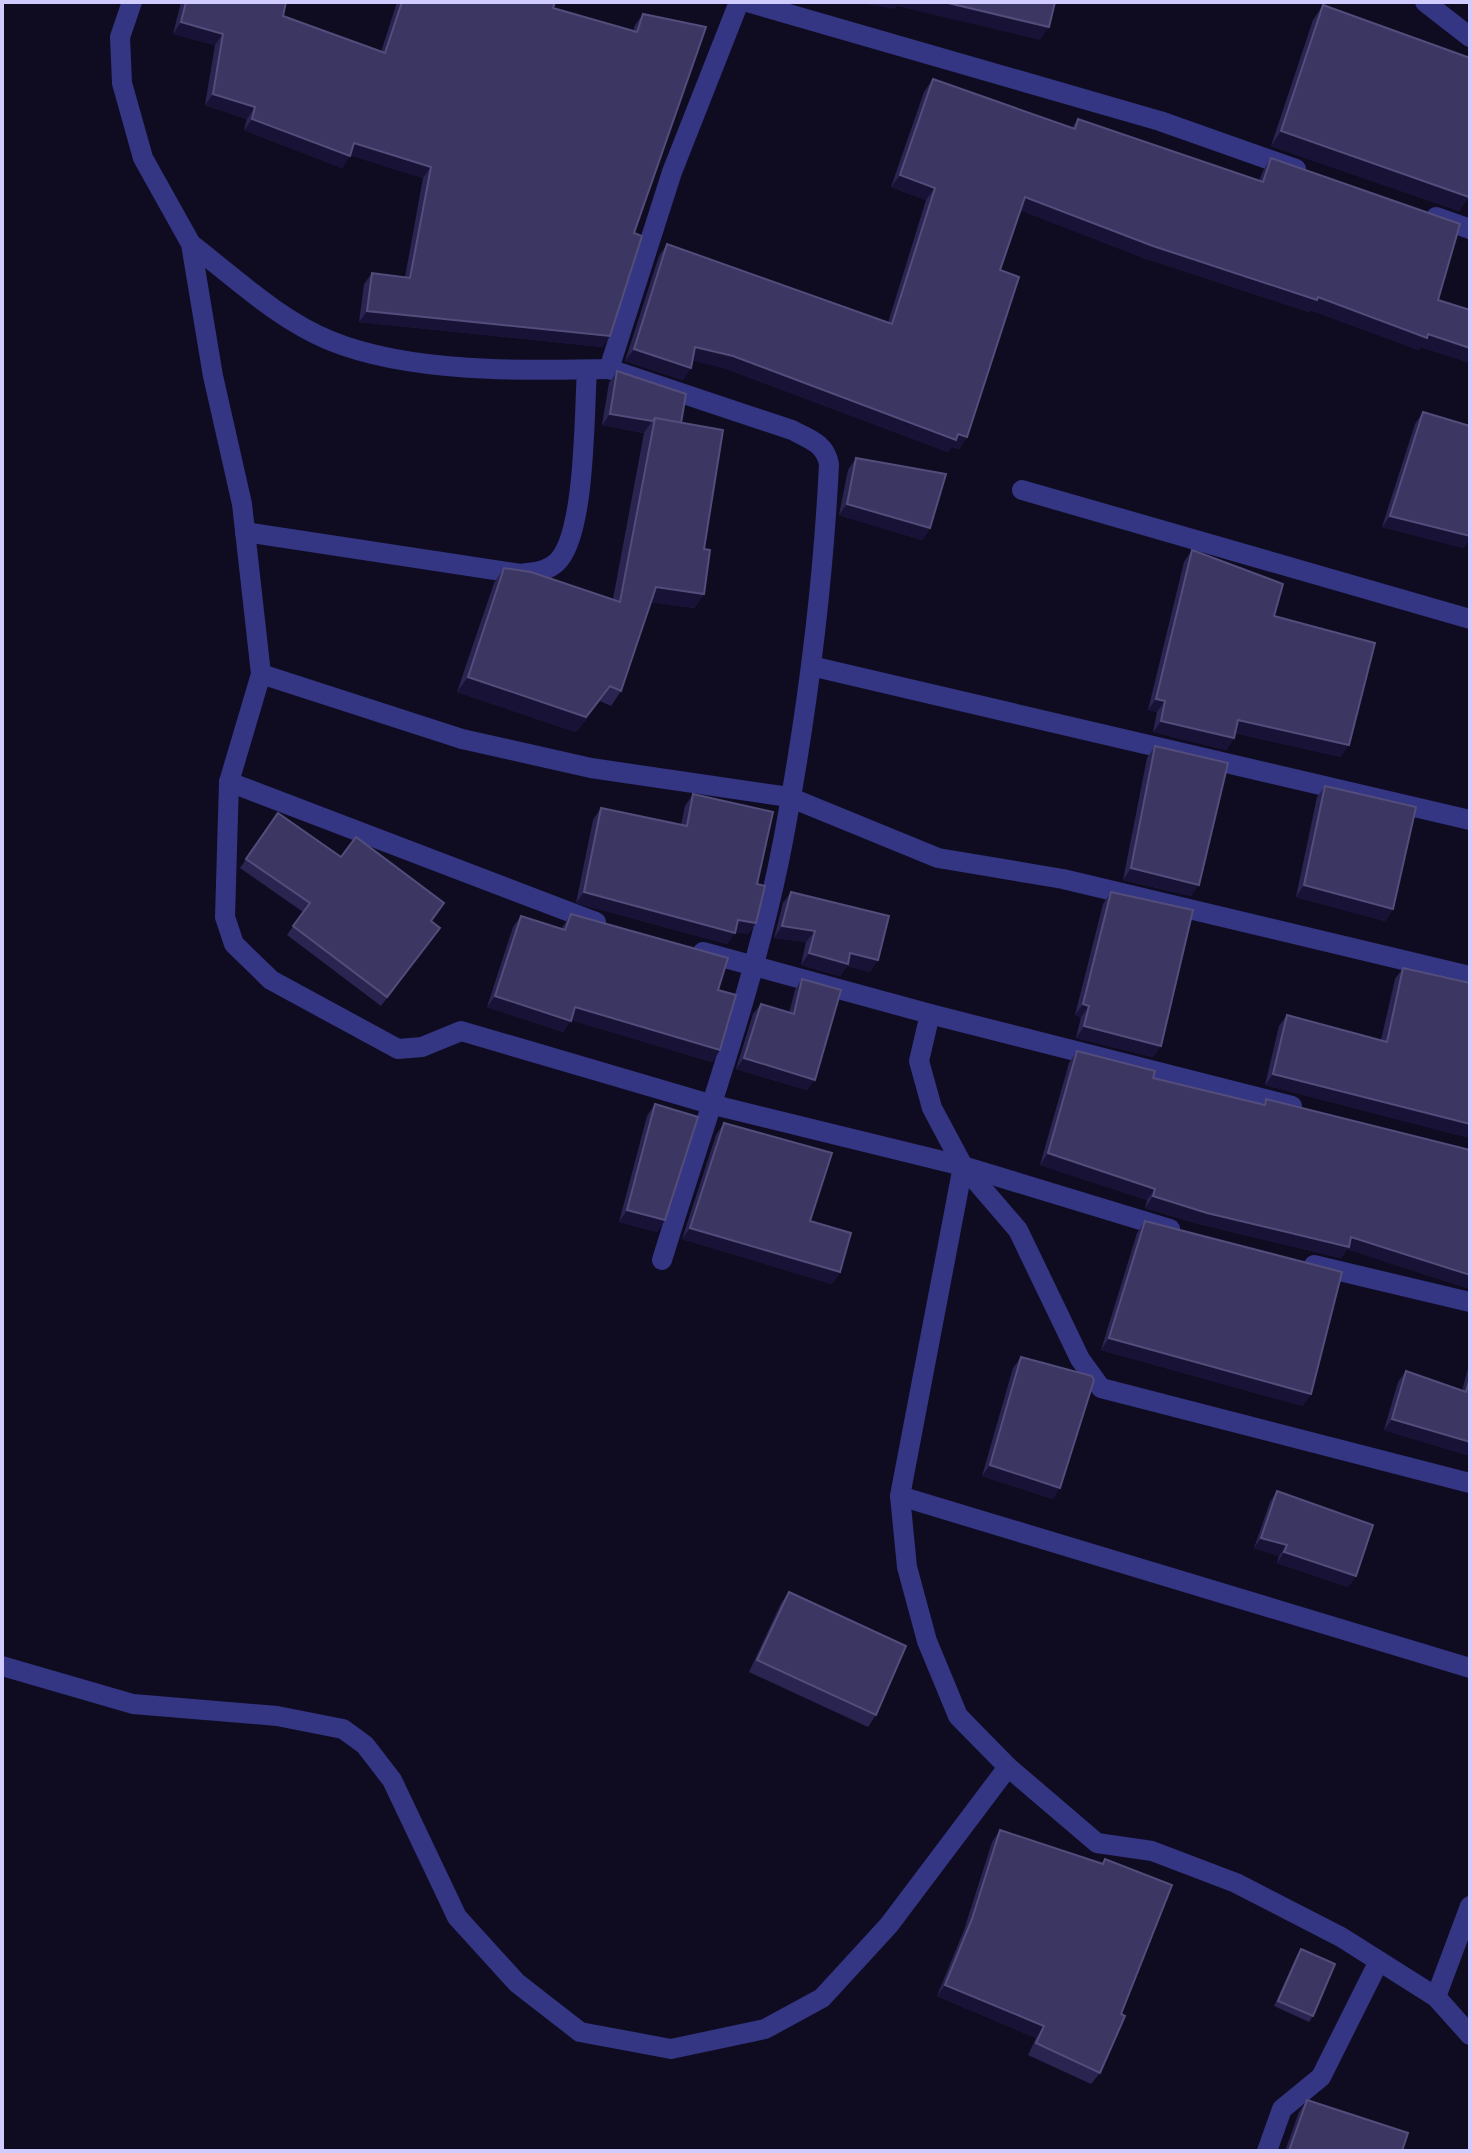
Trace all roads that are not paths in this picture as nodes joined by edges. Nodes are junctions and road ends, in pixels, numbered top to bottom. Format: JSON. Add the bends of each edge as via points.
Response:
{"nodes":[{"id":1,"x":132,"y":2,"type":"edge"},
{"id":2,"x":739,"y":2,"type":"edge"},
{"id":3,"x":747,"y":2,"type":"edge"},
{"id":4,"x":1425,"y":2,"type":"edge"},
{"id":5,"x":803,"y":10,"type":"edge"},
{"id":6,"x":1470,"y":37,"type":"edge"},
{"id":7,"x":1322,"y":178,"type":"edge"},
{"id":8,"x":1411,"y":209,"type":"edge"},
{"id":9,"x":1470,"y":229,"type":"edge"},
{"id":10,"x":191,"y":244,"type":"junction"},
{"id":11,"x":609,"y":369,"type":"junction"},
{"id":12,"x":587,"y":370,"type":"junction"},
{"id":13,"x":1022,"y":490,"type":"dead end"},
{"id":14,"x":245,"y":532,"type":"junction"},
{"id":15,"x":1470,"y":619,"type":"edge"},
{"id":16,"x":811,"y":666,"type":"junction"},
{"id":17,"x":261,"y":674,"type":"junction"},
{"id":18,"x":229,"y":782,"type":"junction"},
{"id":19,"x":789,"y":797,"type":"junction"},
{"id":20,"x":1470,"y":820,"type":"edge"},
{"id":21,"x":614,"y":927,"type":"edge"},
{"id":22,"x":690,"y":949,"type":"edge"},
{"id":23,"x":752,"y":966,"type":"junction"},
{"id":24,"x":1470,"y":976,"type":"edge"},
{"id":25,"x":930,"y":1014,"type":"junction"},
{"id":26,"x":710,"y":1104,"type":"junction"},
{"id":27,"x":1316,"y":1112,"type":"edge"},
{"id":28,"x":963,"y":1166,"type":"junction"},
{"id":29,"x":1196,"y":1237,"type":"edge"},
{"id":30,"x":1287,"y":1259,"type":"edge"},
{"id":31,"x":662,"y":1260,"type":"dead end"},
{"id":32,"x":1470,"y":1302,"type":"edge"},
{"id":33,"x":1470,"y":1483,"type":"edge"},
{"id":34,"x":900,"y":1496,"type":"junction"},
{"id":35,"x":2,"y":1666,"type":"edge"},
{"id":36,"x":1470,"y":1668,"type":"edge"},
{"id":37,"x":1008,"y":1767,"type":"junction"},
{"id":38,"x":1470,"y":1906,"type":"edge"},
{"id":39,"x":1379,"y":1961,"type":"junction"},
{"id":40,"x":1436,"y":1997,"type":"junction"},
{"id":41,"x":1470,"y":2035,"type":"edge"},
{"id":42,"x":1267,"y":2151,"type":"edge"}],
"edges":[{"from":1,"to":10,"type":"street","via":[[120,37],[122,83],[143,158]]},
{"from":2,"to":11,"type":"street","via":[[672,172]]},
{"from":3,"to":5,"type":"street"},
{"from":4,"to":6,"type":"street"},
{"from":5,"to":7,"type":"street","via":[[1160,121]]},
{"from":8,"to":9,"type":"street"},
{"from":10,"to":12,"type":"street","via":[[266,303],[343,345],[435,364]]},
{"from":10,"to":14,"type":"street"},
{"from":11,"to":12,"type":"street"},
{"from":11,"to":16,"type":"street","via":[[792,430],[827,451]]},
{"from":12,"to":14,"type":"street","via":[[576,523],[558,562],[544,571],[521,574]]},
{"from":13,"to":15,"type":"street"},
{"from":14,"to":17,"type":"street"},
{"from":16,"to":19,"type":"street"},
{"from":16,"to":20,"type":"street"},
{"from":17,"to":18,"type":"street"},
{"from":17,"to":19,"type":"street","via":[[462,739],[591,768]]},
{"from":18,"to":21,"type":"street","via":[[568,914]]},
{"from":18,"to":26,"type":"street","via":[[225,917],[234,944],[271,980],[398,1049],[422,1047],[461,1031]]},
{"from":19,"to":23,"type":"street"},
{"from":19,"to":24,"type":"street","via":[[938,858],[1063,879]]},
{"from":22,"to":23,"type":"street"},
{"from":23,"to":25,"type":"street"},
{"from":23,"to":26,"type":"street"},
{"from":25,"to":27,"type":"street"},
{"from":25,"to":28,"type":"street","via":[[919,1061],[932,1108]]},
{"from":26,"to":28,"type":"street"},
{"from":26,"to":31,"type":"street"},
{"from":28,"to":29,"type":"street"},
{"from":28,"to":33,"type":"street","via":[[1018,1230],[1080,1359],[1101,1388]]},
{"from":28,"to":34,"type":"street"},
{"from":30,"to":32,"type":"street"},
{"from":34,"to":36,"type":"street"},
{"from":34,"to":37,"type":"street","via":[[907,1567],[927,1641],[958,1716]]},
{"from":35,"to":37,"type":"street","via":[[133,1704],[308,1719],[343,1729],[365,1745],[392,1780],[457,1917],[517,1983],[580,2032],[671,2049],[765,2029],[822,1998],[889,1925]]},
{"from":37,"to":39,"type":"street","via":[[1097,1843],[1152,1851],[1236,1883]]},
{"from":38,"to":40,"type":"street"},
{"from":39,"to":40,"type":"street"},
{"from":39,"to":42,"type":"street","via":[[1321,2077],[1282,2109]]},
{"from":40,"to":41,"type":"street"}]}
